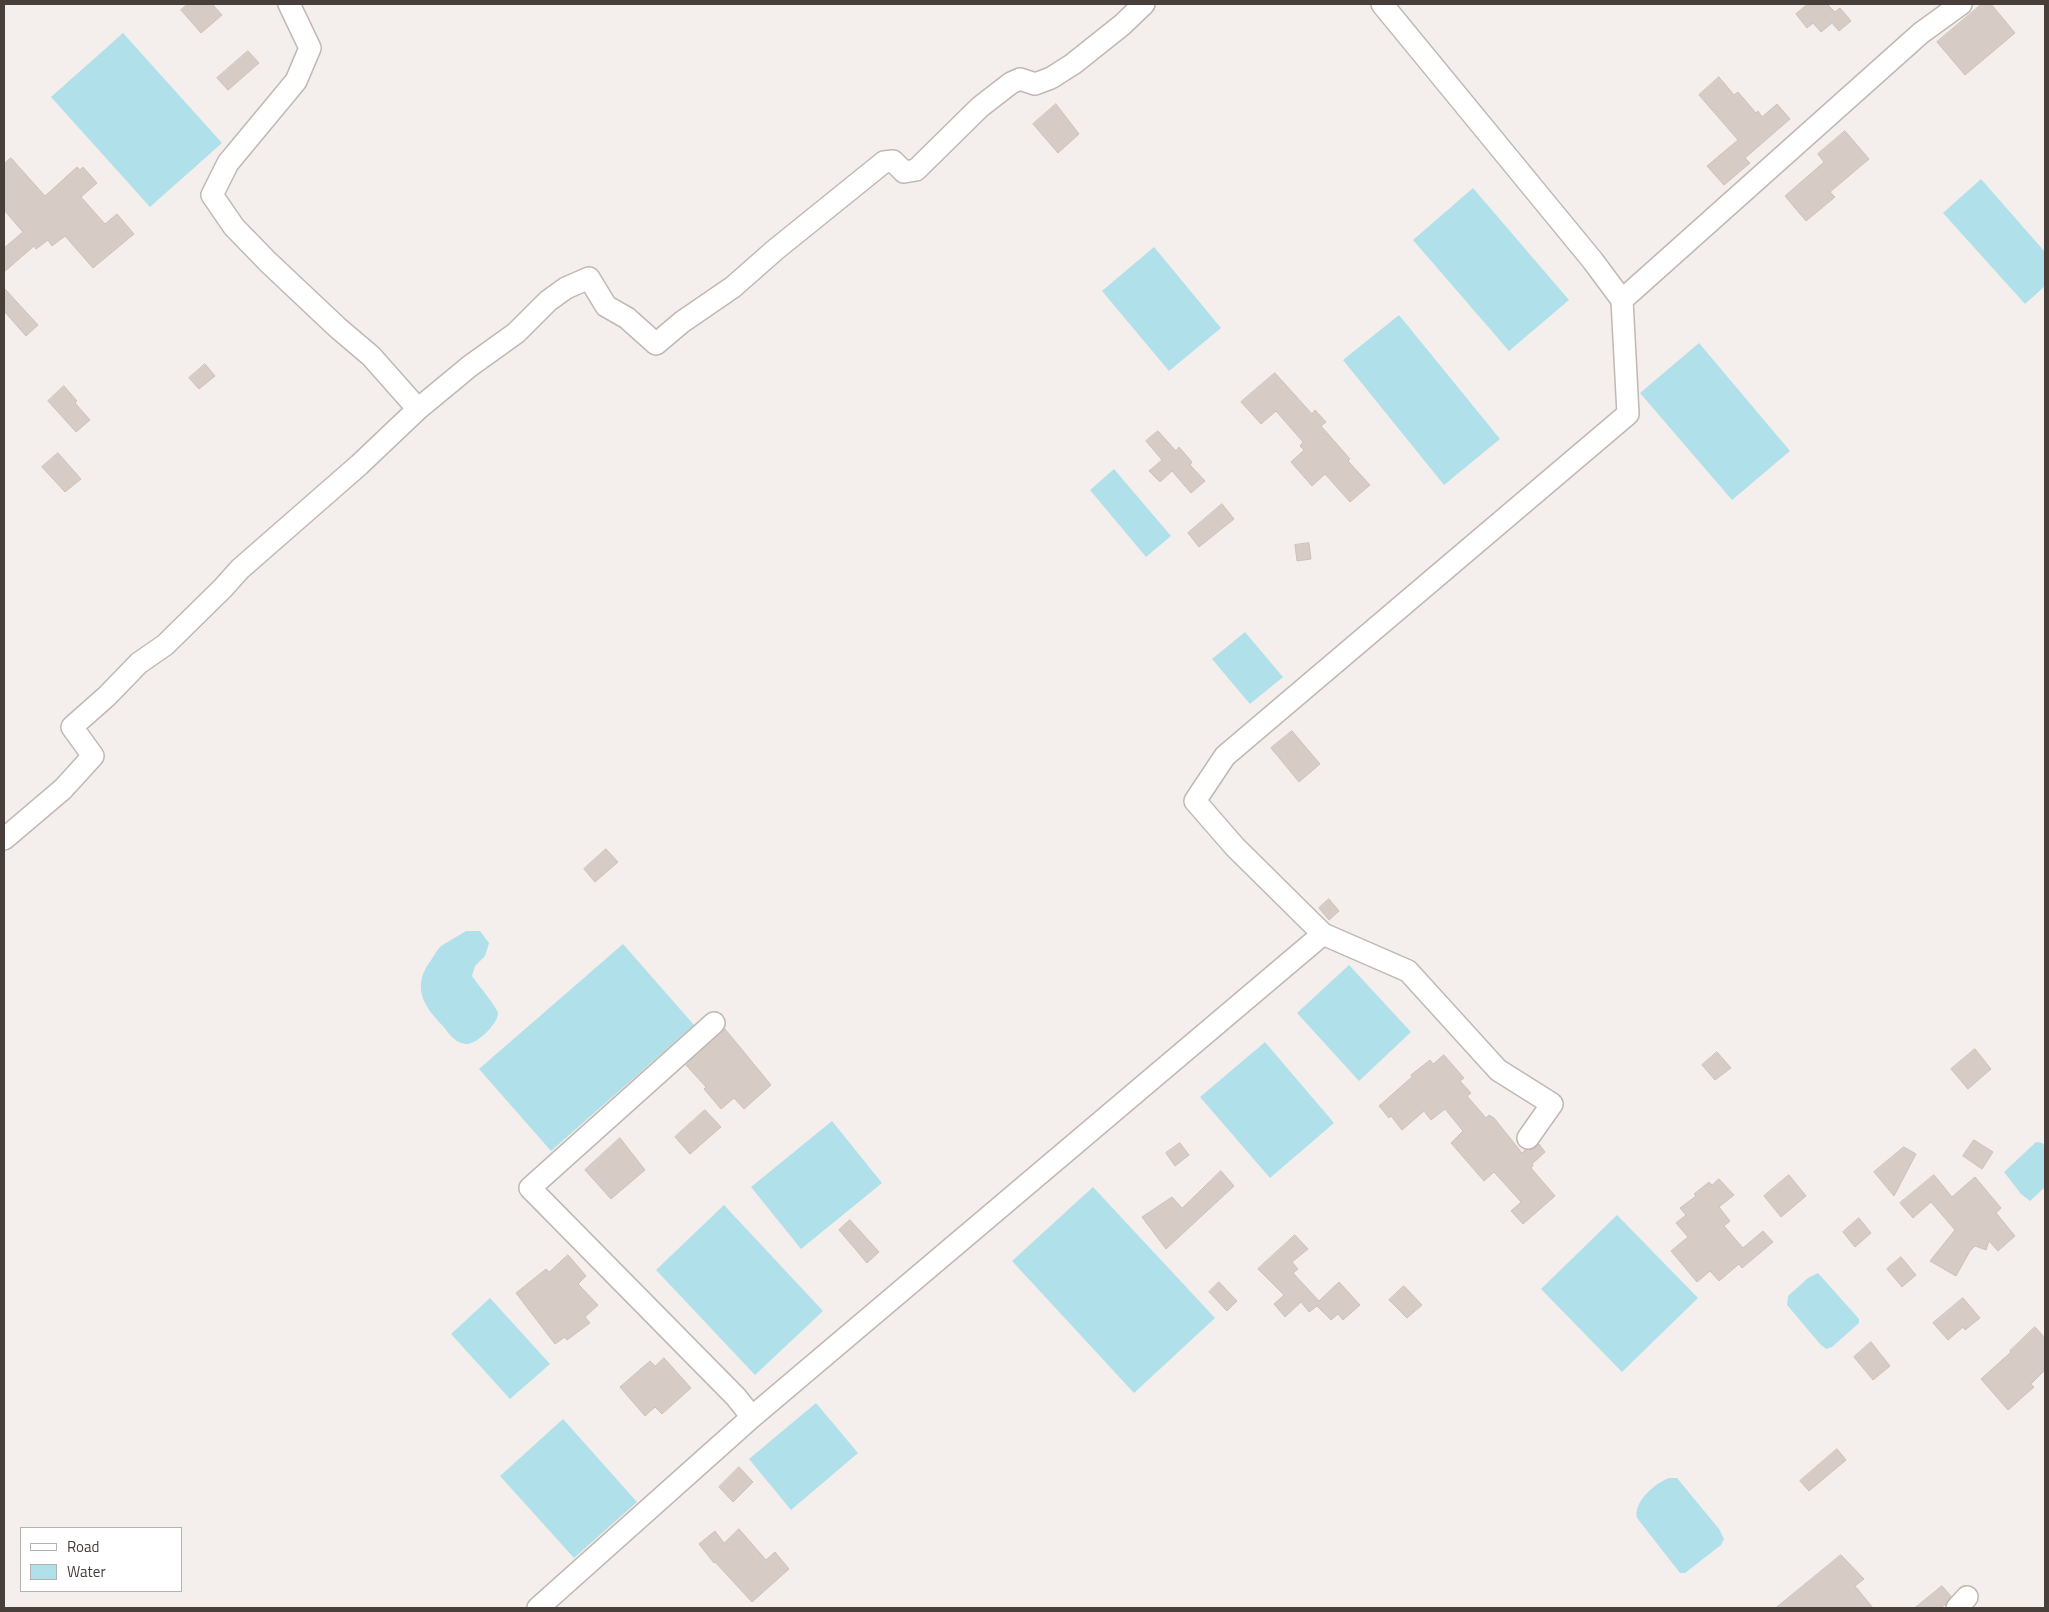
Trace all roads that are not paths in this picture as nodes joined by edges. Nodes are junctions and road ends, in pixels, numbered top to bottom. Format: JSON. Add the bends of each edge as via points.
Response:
{"nodes":[{"id":1,"x":289,"y":4,"type":"edge"},
{"id":2,"x":1144,"y":4,"type":"edge"},
{"id":3,"x":1382,"y":4,"type":"edge"},
{"id":4,"x":1961,"y":4,"type":"edge"},
{"id":5,"x":1622,"y":300,"type":"junction"},
{"id":6,"x":418,"y":409,"type":"junction"},
{"id":7,"x":4,"y":839,"type":"edge"},
{"id":8,"x":1323,"y":934,"type":"junction"},
{"id":9,"x":714,"y":1023,"type":"dead end"},
{"id":10,"x":1528,"y":1138,"type":"dead end"},
{"id":11,"x":752,"y":1417,"type":"junction"},
{"id":12,"x":538,"y":1608,"type":"edge"}],
"edges":[{"from":1,"to":6,"type":"street","via":[[310,48],[296,81],[228,163],[212,195],[234,227],[371,356]]},
{"from":2,"to":6,"type":"street","via":[[1073,64],[1051,78],[1035,84],[1020,79],[1011,83],[980,107],[916,170],[904,172],[892,161],[884,162],[733,287],[656,344],[627,318],[606,306],[589,278],[566,288],[548,301],[516,333]]},
{"from":3,"to":5,"type":"street"},
{"from":4,"to":5,"type":"street","via":[[1921,33]]},
{"from":5,"to":8,"type":"street","via":[[1628,414],[1224,756],[1195,801],[1235,847]]},
{"from":6,"to":7,"type":"street","via":[[240,569],[172,638],[139,663],[72,727],[93,756],[64,789]]},
{"from":8,"to":10,"type":"street","via":[[1408,970],[1498,1070],[1552,1104]]},
{"from":8,"to":11,"type":"street"},
{"from":9,"to":11,"type":"street","via":[[530,1188]]},
{"from":11,"to":12,"type":"street"}]}
